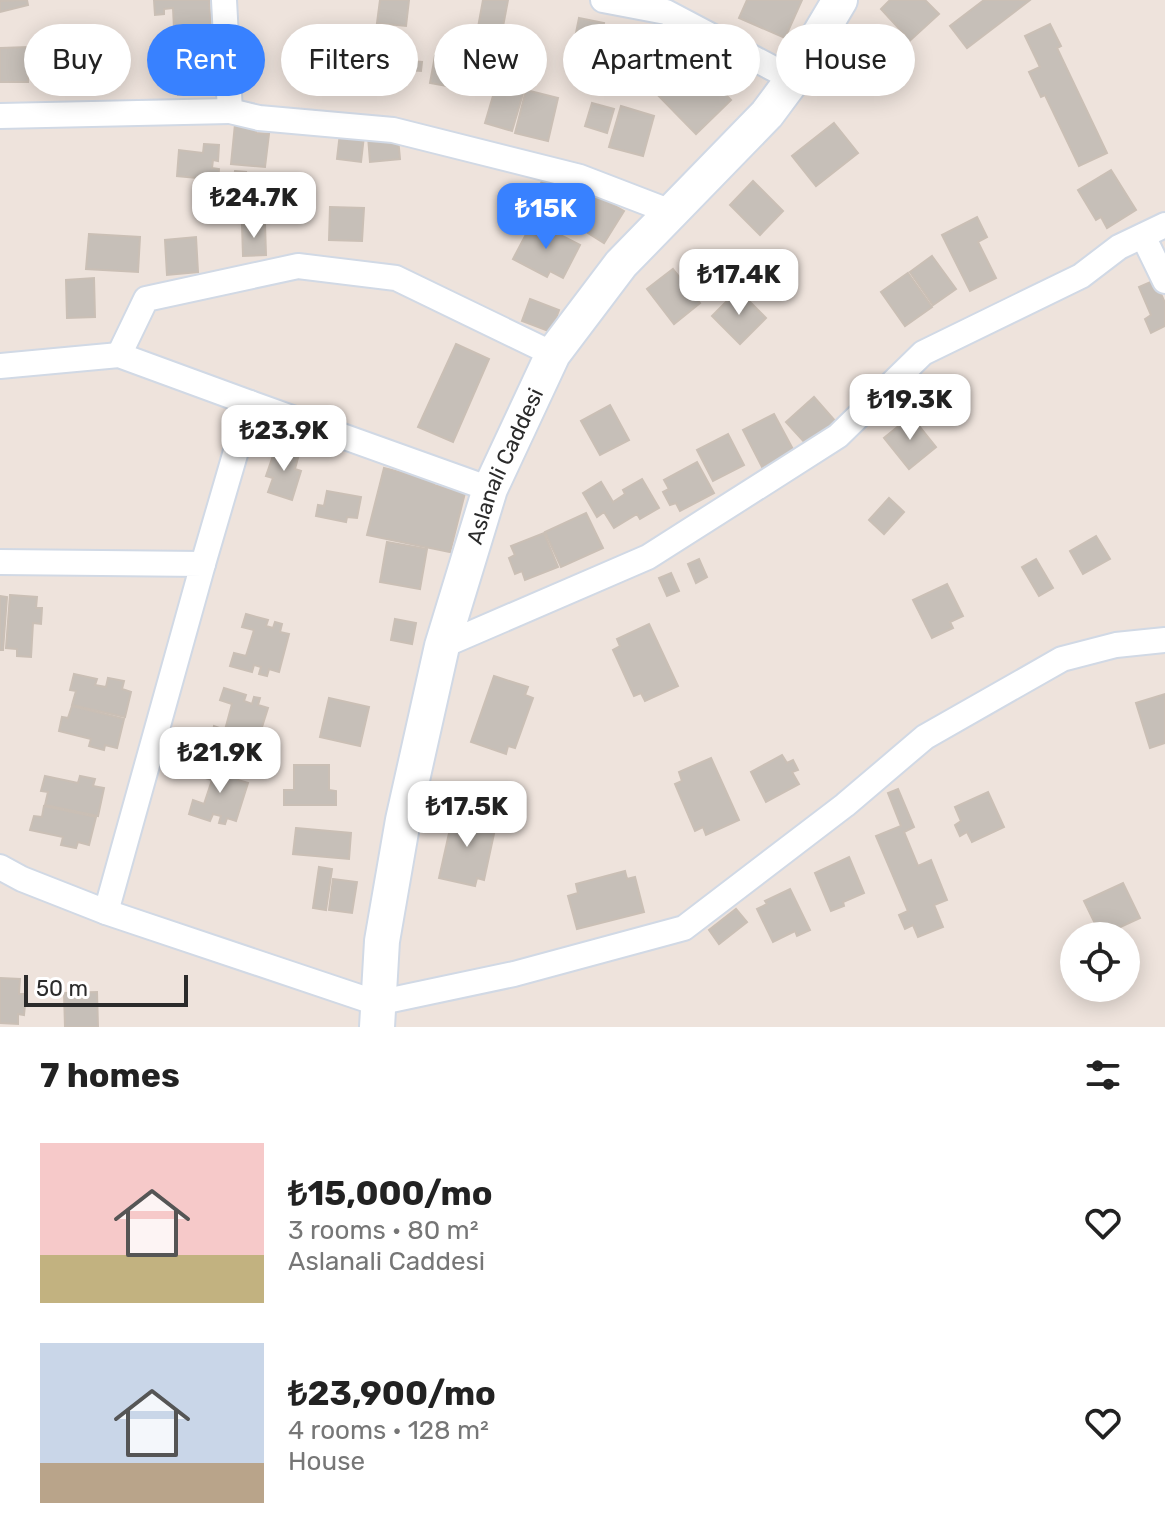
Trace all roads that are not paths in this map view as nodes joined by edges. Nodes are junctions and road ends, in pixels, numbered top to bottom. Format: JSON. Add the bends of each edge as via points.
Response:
{"nodes":[{"id":1,"x":224,"y":0,"type":"edge"},
{"id":2,"x":603,"y":0,"type":"edge"},
{"id":3,"x":840,"y":0,"type":"edge"},
{"id":4,"x":826,"y":24,"type":"edge"},
{"id":5,"x":776,"y":70,"type":"edge"},
{"id":6,"x":780,"y":96,"type":"edge"},
{"id":7,"x":230,"y":111,"type":"junction"},
{"id":8,"x":0,"y":116,"type":"edge"},
{"id":9,"x":671,"y":212,"type":"junction"},
{"id":10,"x":1154,"y":230,"type":"edge"},
{"id":11,"x":1165,"y":281,"type":"edge"},
{"id":12,"x":553,"y":354,"type":"junction"},
{"id":13,"x":119,"y":355,"type":"junction"},
{"id":14,"x":0,"y":366,"type":"edge"},
{"id":15,"x":250,"y":403,"type":"junction"},
{"id":16,"x":490,"y":489,"type":"junction"},
{"id":17,"x":0,"y":562,"type":"edge"},
{"id":18,"x":203,"y":564,"type":"junction"},
{"id":19,"x":1165,"y":640,"type":"edge"},
{"id":20,"x":442,"y":646,"type":"junction"},
{"id":21,"x":0,"y":867,"type":"edge"},
{"id":22,"x":106,"y":912,"type":"junction"},
{"id":23,"x":377,"y":1015,"type":"edge"}],
"edges":[{"from":1,"to":7,"type":"street"},
{"from":2,"to":5,"type":"street","via":[[666,12]]},
{"from":3,"to":4,"type":"street","name":"Aslanali Caddesi"},
{"from":6,"to":9,"type":"street","name":"Aslanali Caddesi"},
{"from":7,"to":8,"type":"street"},
{"from":7,"to":9,"type":"street","via":[[393,130],[580,177]]},
{"from":9,"to":12,"type":"street","name":"Aslanali Caddesi","via":[[621,264]]},
{"from":10,"to":11,"type":"street"},
{"from":10,"to":20,"type":"street","via":[[1119,247],[1081,276],[923,353],[838,436],[648,557]]},
{"from":12,"to":13,"type":"street","via":[[396,278],[298,266],[146,299]]},
{"from":12,"to":16,"type":"street","name":"Aslanali Caddesi"},
{"from":13,"to":14,"type":"street"},
{"from":13,"to":15,"type":"street"},
{"from":15,"to":16,"type":"street"},
{"from":15,"to":18,"type":"street"},
{"from":16,"to":20,"type":"street","name":"Aslanali Caddesi"},
{"from":17,"to":18,"type":"street"},
{"from":18,"to":22,"type":"street"},
{"from":19,"to":23,"type":"street","via":[[1062,659],[925,737],[684,928]]},
{"from":20,"to":23,"type":"street","name":"Aslanali Caddesi","via":[[403,820],[382,941]]},
{"from":21,"to":22,"type":"street"},
{"from":22,"to":23,"type":"street"}]}
